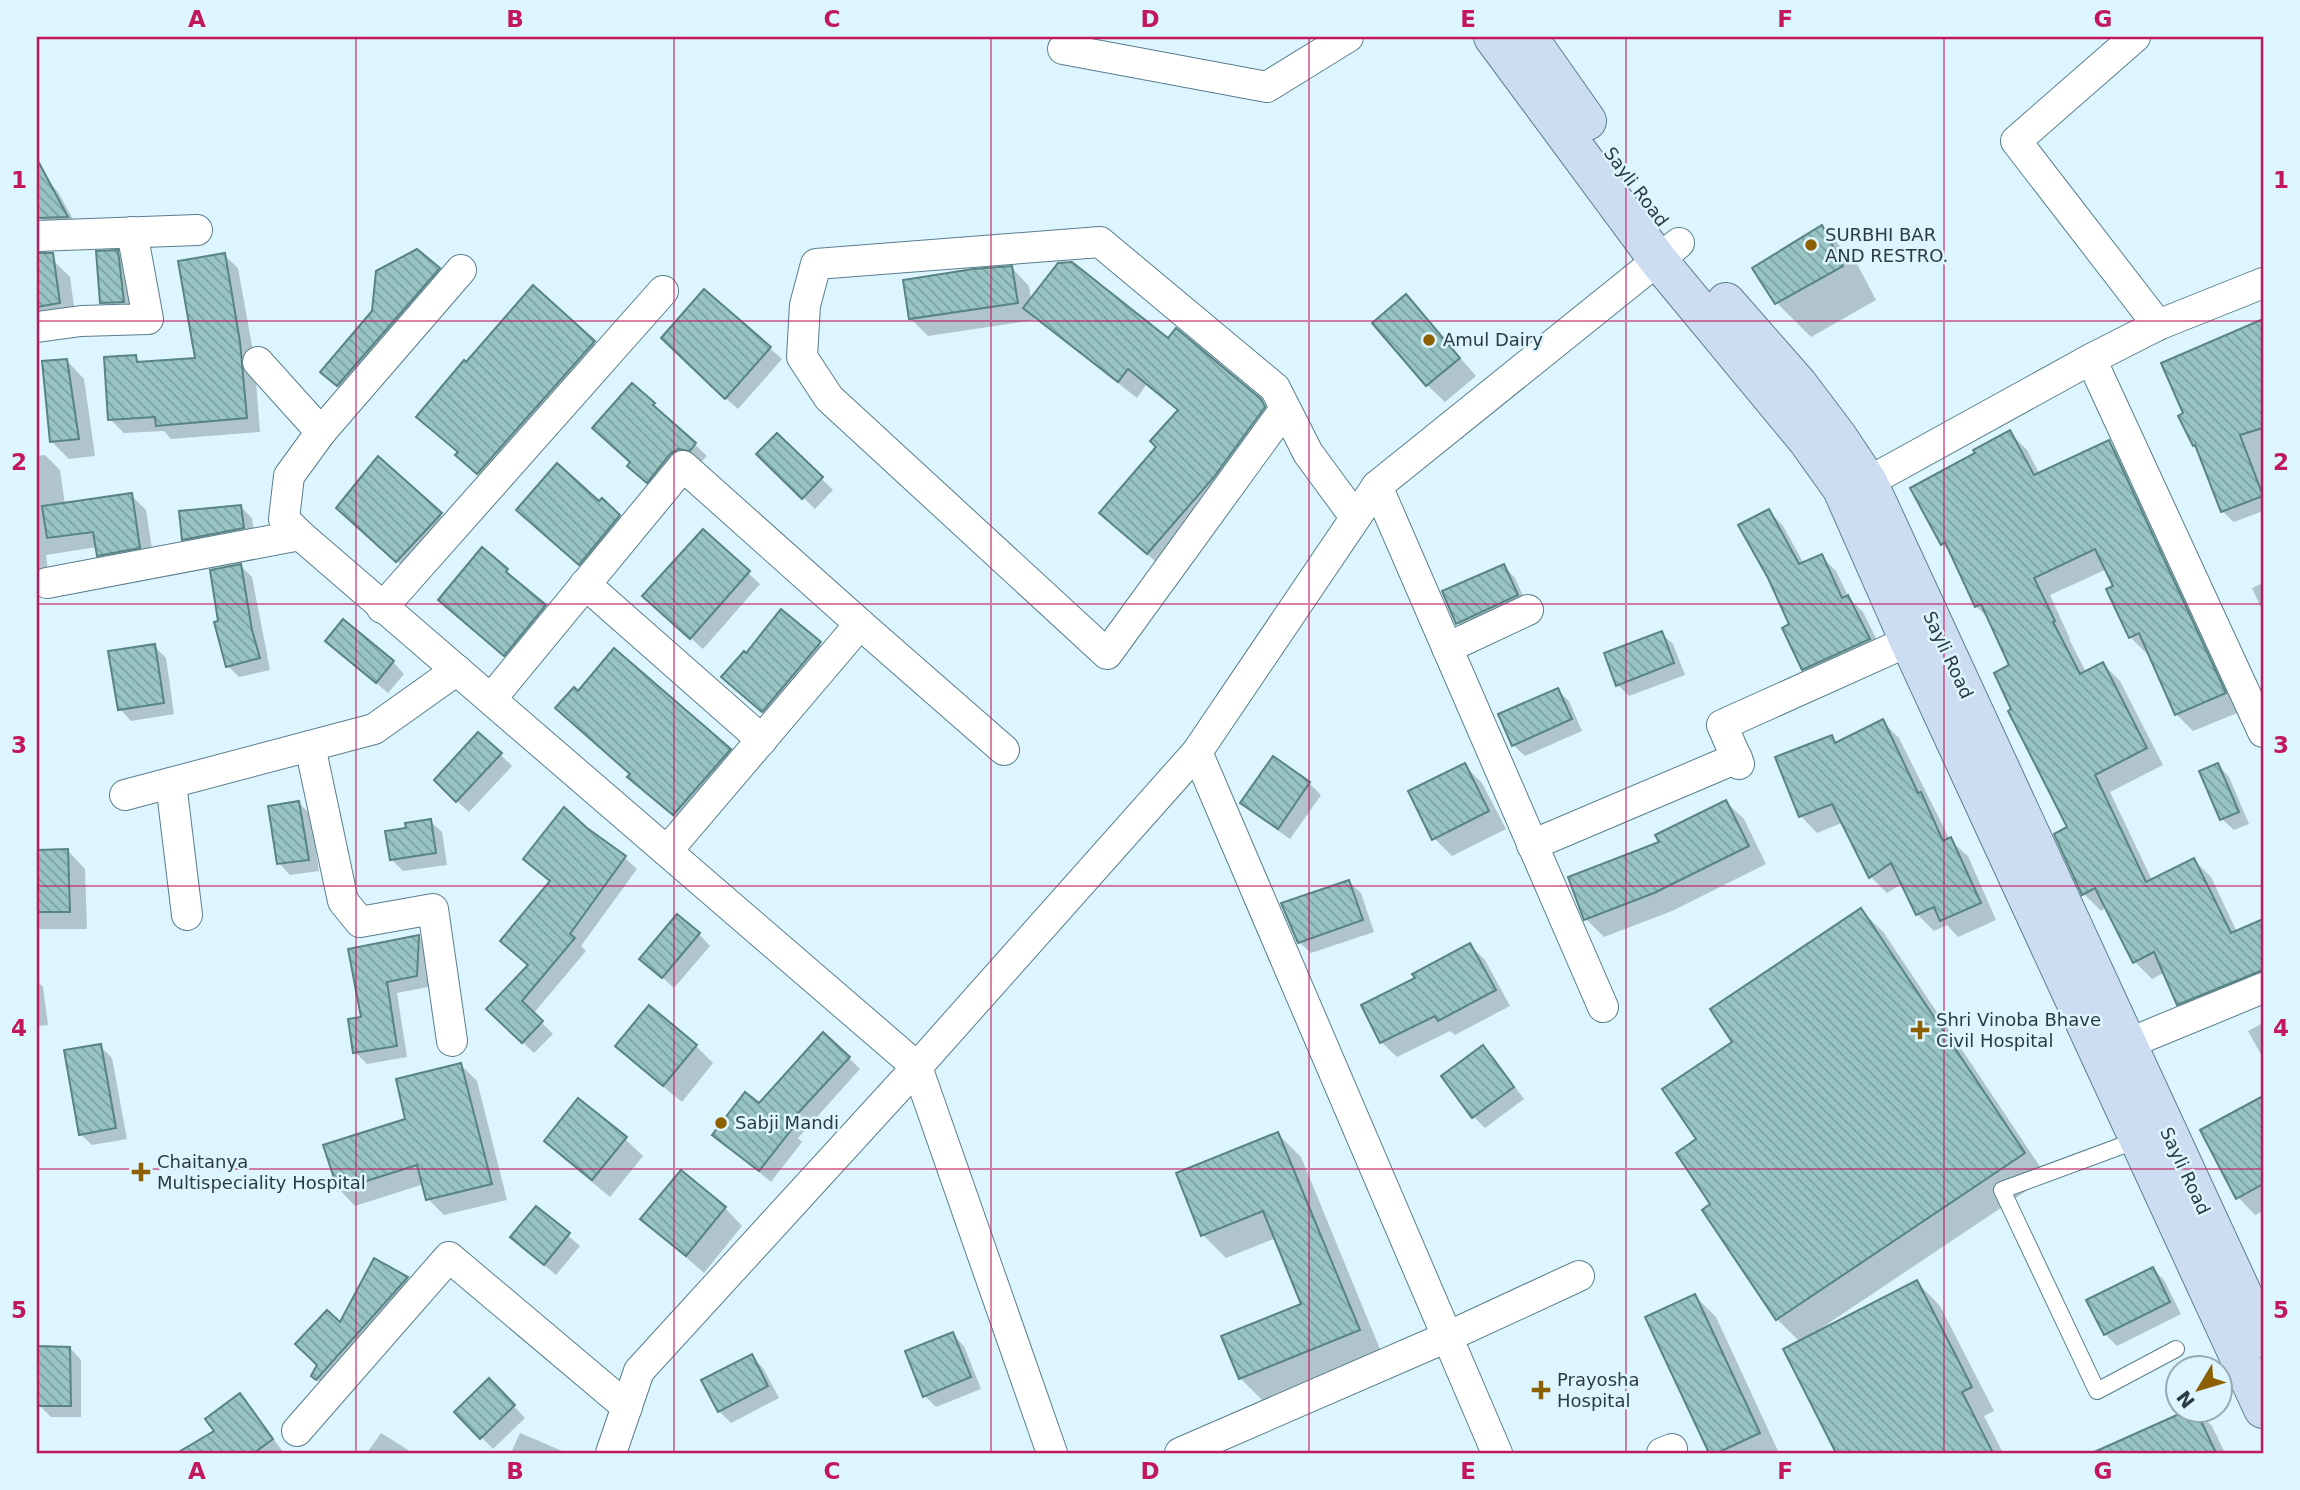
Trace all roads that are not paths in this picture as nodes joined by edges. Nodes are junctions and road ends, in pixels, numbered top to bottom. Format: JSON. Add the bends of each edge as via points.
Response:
{"nodes":[{"id":1,"x":1348,"y":37,"type":"edge"},
{"id":2,"x":1493,"y":37,"type":"edge"},
{"id":3,"x":1528,"y":37,"type":"edge"},
{"id":4,"x":2135,"y":37,"type":"edge"},
{"id":5,"x":1063,"y":49,"type":"dead end"},
{"id":6,"x":197,"y":230,"type":"dead end"},
{"id":7,"x":132,"y":232,"type":"junction"},
{"id":8,"x":37,"y":236,"type":"edge"},
{"id":9,"x":1668,"y":252,"type":"junction"},
{"id":10,"x":461,"y":270,"type":"dead end"},
{"id":11,"x":2263,"y":283,"type":"edge"},
{"id":12,"x":663,"y":290,"type":"dead end"},
{"id":13,"x":2158,"y":325,"type":"junction"},
{"id":14,"x":37,"y":327,"type":"edge"},
{"id":15,"x":2091,"y":359,"type":"junction"},
{"id":16,"x":258,"y":362,"type":"dead end"},
{"id":17,"x":1285,"y":409,"type":"junction"},
{"id":18,"x":321,"y":432,"type":"junction"},
{"id":19,"x":1868,"y":482,"type":"junction"},
{"id":20,"x":1377,"y":486,"type":"junction"},
{"id":21,"x":1355,"y":517,"type":"junction"},
{"id":22,"x":300,"y":535,"type":"junction"},
{"id":23,"x":47,"y":583,"type":"dead end"},
{"id":24,"x":585,"y":584,"type":"junction"},
{"id":25,"x":382,"y":608,"type":"junction"},
{"id":26,"x":1528,"y":610,"type":"dead end"},
{"id":27,"x":860,"y":624,"type":"junction"},
{"id":28,"x":1923,"y":635,"type":"junction"},
{"id":29,"x":1447,"y":648,"type":"junction"},
{"id":30,"x":457,"y":670,"type":"junction"},
{"id":31,"x":491,"y":699,"type":"junction"},
{"id":32,"x":2263,"y":732,"type":"edge"},
{"id":33,"x":762,"y":740,"type":"junction"},
{"id":34,"x":310,"y":746,"type":"junction"},
{"id":35,"x":1004,"y":750,"type":"dead end"},
{"id":36,"x":1197,"y":752,"type":"junction"},
{"id":37,"x":171,"y":783,"type":"junction"},
{"id":38,"x":125,"y":795,"type":"dead end"},
{"id":39,"x":1532,"y":845,"type":"junction"},
{"id":40,"x":667,"y":851,"type":"junction"},
{"id":41,"x":187,"y":915,"type":"dead end"},
{"id":42,"x":2263,"y":988,"type":"edge"},
{"id":43,"x":1603,"y":1007,"type":"dead end"},
{"id":44,"x":452,"y":1041,"type":"dead end"},
{"id":45,"x":2127,"y":1044,"type":"junction"},
{"id":46,"x":917,"y":1067,"type":"junction"},
{"id":47,"x":2152,"y":1134,"type":"junction"},
{"id":48,"x":1579,"y":1276,"type":"dead end"},
{"id":49,"x":2262,"y":1332,"type":"edge"},
{"id":50,"x":1447,"y":1337,"type":"junction"},
{"id":51,"x":2176,"y":1349,"type":"dead end"},
{"id":52,"x":627,"y":1406,"type":"junction"},
{"id":53,"x":2263,"y":1409,"type":"edge"},
{"id":54,"x":298,"y":1431,"type":"dead end"},
{"id":55,"x":611,"y":1453,"type":"edge"},
{"id":56,"x":1052,"y":1453,"type":"edge"},
{"id":57,"x":1180,"y":1453,"type":"edge"},
{"id":58,"x":1497,"y":1453,"type":"edge"}],
"edges":[{"from":1,"to":5,"type":"street","via":[[1267,87]]},
{"from":2,"to":9,"type":"main road"},
{"from":3,"to":9,"type":"main road","name":"Sayli Road"},
{"from":4,"to":13,"type":"street","via":[[2016,141]]},
{"from":6,"to":7,"type":"street"},
{"from":7,"to":8,"type":"street"},
{"from":7,"to":14,"type":"street","via":[[148,319]]},
{"from":9,"to":19,"type":"main road","name":"Sayli Road","via":[[1798,384]]},
{"from":9,"to":20,"type":"street"},
{"from":9,"to":28,"type":"main road","via":[[1827,466]]},
{"from":10,"to":18,"type":"street"},
{"from":11,"to":13,"type":"street"},
{"from":12,"to":25,"type":"street"},
{"from":13,"to":15,"type":"street"},
{"from":15,"to":19,"type":"street"},
{"from":15,"to":32,"type":"street"},
{"from":16,"to":18,"type":"street"},
{"from":17,"to":17,"type":"street","via":[[1275,388],[1100,242],[816,264],[805,305],[802,357],[829,398],[1107,654]]},
{"from":17,"to":21,"type":"street","via":[[1308,453]]},
{"from":18,"to":22,"type":"street","via":[[289,476],[284,519]]},
{"from":19,"to":28,"type":"main road","name":"Sayli Road"},
{"from":20,"to":21,"type":"street"},
{"from":20,"to":29,"type":"street"},
{"from":21,"to":36,"type":"street"},
{"from":22,"to":23,"type":"street"},
{"from":22,"to":25,"type":"street"},
{"from":24,"to":27,"type":"street","via":[[683,466]]},
{"from":24,"to":31,"type":"street"},
{"from":24,"to":33,"type":"street"},
{"from":25,"to":30,"type":"street"},
{"from":26,"to":29,"type":"street"},
{"from":27,"to":33,"type":"street"},
{"from":27,"to":35,"type":"street"},
{"from":28,"to":39,"type":"street","via":[[1722,725],[1738,761]]},
{"from":28,"to":45,"type":"main road","name":"Sayli Road"},
{"from":28,"to":47,"type":"main road"},
{"from":29,"to":39,"type":"street"},
{"from":30,"to":31,"type":"street"},
{"from":30,"to":34,"type":"street","via":[[374,729]]},
{"from":31,"to":40,"type":"street"},
{"from":33,"to":40,"type":"street"},
{"from":34,"to":37,"type":"street"},
{"from":34,"to":44,"type":"street","via":[[344,901],[360,922],[433,909]]},
{"from":36,"to":46,"type":"street"},
{"from":36,"to":50,"type":"street"},
{"from":37,"to":38,"type":"street"},
{"from":37,"to":41,"type":"street"},
{"from":39,"to":43,"type":"street"},
{"from":40,"to":46,"type":"street"},
{"from":42,"to":45,"type":"street"},
{"from":45,"to":47,"type":"main road","name":"Sayli Road"},
{"from":46,"to":52,"type":"street","via":[[639,1371]]},
{"from":46,"to":56,"type":"street"},
{"from":47,"to":49,"type":"main road","name":"Sayli Road"},
{"from":47,"to":51,"type":"lane","via":[[2002,1189],[2097,1391]]},
{"from":47,"to":53,"type":"main road"},
{"from":48,"to":50,"type":"street"},
{"from":50,"to":57,"type":"street"},
{"from":50,"to":58,"type":"street"},
{"from":52,"to":54,"type":"street","via":[[449,1256]]},
{"from":52,"to":55,"type":"street"}]}
